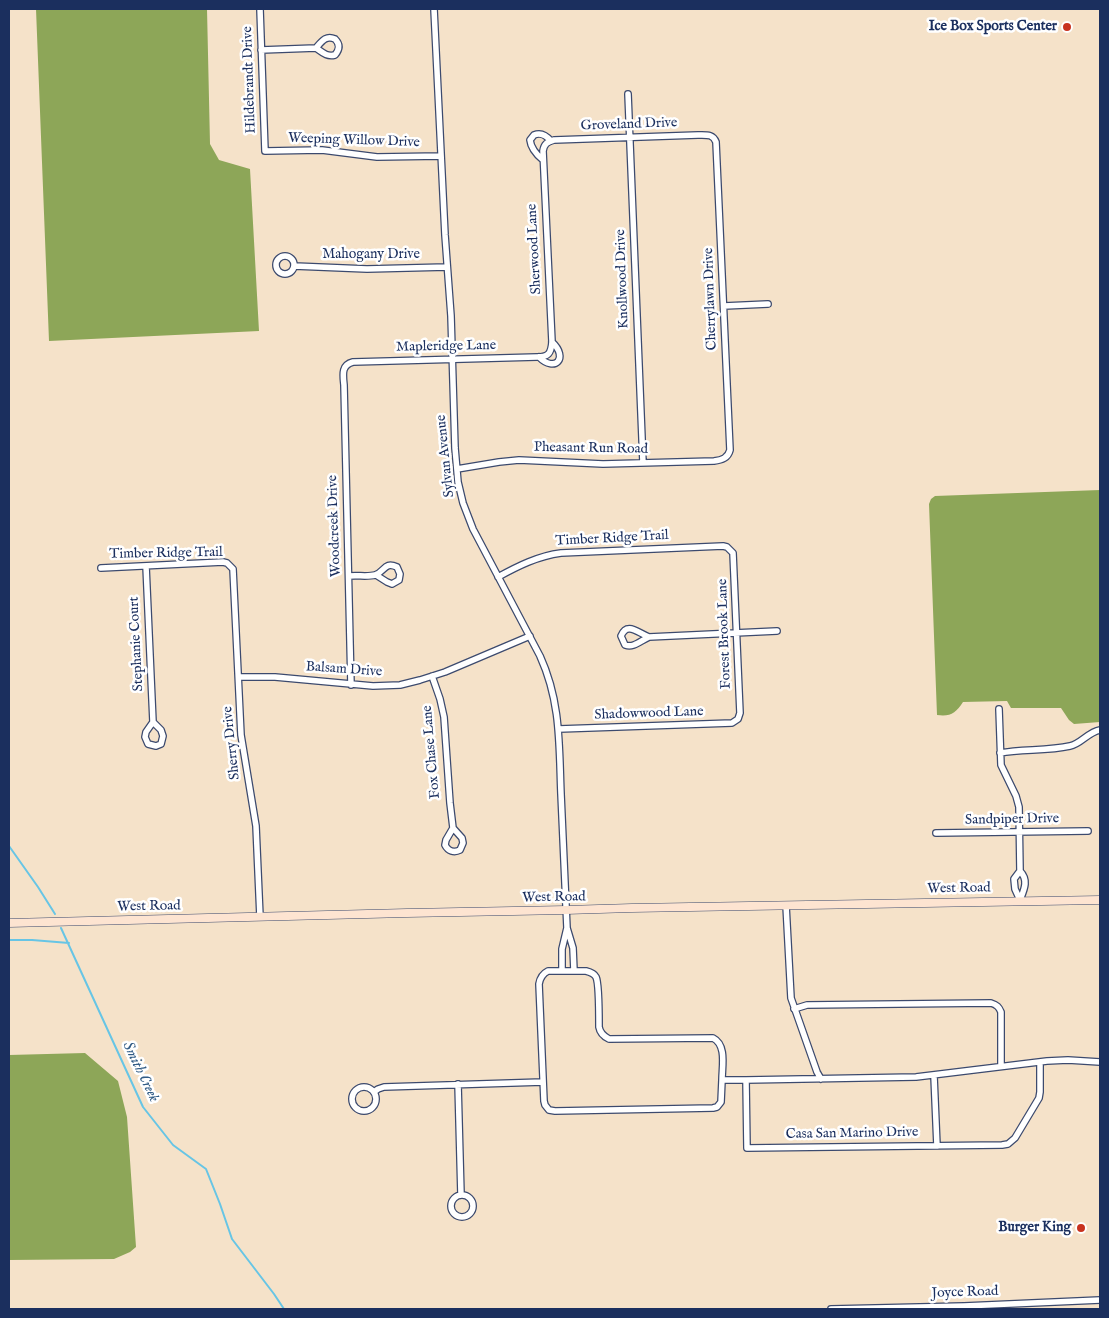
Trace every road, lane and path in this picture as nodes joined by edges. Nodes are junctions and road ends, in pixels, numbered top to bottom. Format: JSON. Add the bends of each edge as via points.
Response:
{"nodes":[{"id":1,"x":260,"y":9,"type":"edge"},
{"id":2,"x":434,"y":9,"type":"edge"},
{"id":3,"x":316,"y":48,"type":"dead end"},
{"id":4,"x":261,"y":50,"type":"junction"},
{"id":5,"x":628,"y":94,"type":"dead end"},
{"id":6,"x":714,"y":137,"type":"joint"},
{"id":7,"x":630,"y":138,"type":"junction"},
{"id":8,"x":548,"y":142,"type":"junction"},
{"id":9,"x":265,"y":151,"type":"joint"},
{"id":10,"x":441,"y":156,"type":"junction"},
{"id":11,"x":543,"y":160,"type":"junction"},
{"id":12,"x":294,"y":266,"type":"dead end"},
{"id":13,"x":447,"y":267,"type":"junction"},
{"id":14,"x":768,"y":304,"type":"dead end"},
{"id":15,"x":724,"y":306,"type":"junction"},
{"id":16,"x":552,"y":342,"type":"junction"},
{"id":17,"x":549,"y":354,"type":"joint"},
{"id":18,"x":539,"y":357,"type":"junction"},
{"id":19,"x":452,"y":360,"type":"junction"},
{"id":20,"x":345,"y":366,"type":"joint"},
{"id":21,"x":725,"y":458,"type":"joint"},
{"id":22,"x":643,"y":463,"type":"junction"},
{"id":23,"x":457,"y":469,"type":"junction"},
{"id":24,"x":731,"y":550,"type":"joint"},
{"id":25,"x":146,"y":566,"type":"junction"},
{"id":26,"x":231,"y":566,"type":"joint"},
{"id":27,"x":101,"y":568,"type":"dead end"},
{"id":28,"x":376,"y":575,"type":"dead end"},
{"id":29,"x":349,"y":576,"type":"junction"},
{"id":30,"x":498,"y":577,"type":"junction"},
{"id":31,"x":777,"y":632,"type":"dead end"},
{"id":32,"x":737,"y":633,"type":"junction"},
{"id":33,"x":530,"y":636,"type":"junction"},
{"id":34,"x":648,"y":637,"type":"dead end"},
{"id":35,"x":432,"y":676,"type":"junction"},
{"id":36,"x":239,"y":677,"type":"junction"},
{"id":37,"x":351,"y":685,"type":"junction"},
{"id":38,"x":999,"y":709,"type":"dead end"},
{"id":39,"x":738,"y":719,"type":"joint"},
{"id":40,"x":153,"y":722,"type":"dead end"},
{"id":41,"x":559,"y":729,"type":"junction"},
{"id":42,"x":1100,"y":730,"type":"edge"},
{"id":43,"x":1000,"y":753,"type":"junction"},
{"id":44,"x":453,"y":828,"type":"dead end"},
{"id":45,"x":1088,"y":831,"type":"dead end"},
{"id":46,"x":1019,"y":832,"type":"junction"},
{"id":47,"x":936,"y":833,"type":"dead end"},
{"id":48,"x":1020,"y":871,"type":"junction"},
{"id":49,"x":1020,"y":900,"type":"junction"},
{"id":50,"x":1100,"y":900,"type":"edge"},
{"id":51,"x":786,"y":905,"type":"junction"},
{"id":52,"x":566,"y":910,"type":"junction"},
{"id":53,"x":260,"y":917,"type":"junction"},
{"id":54,"x":9,"y":922,"type":"edge"},
{"id":55,"x":567,"y":928,"type":"junction"},
{"id":56,"x":562,"y":971,"type":"junction"},
{"id":57,"x":574,"y":971,"type":"junction"},
{"id":58,"x":794,"y":1009,"type":"junction"},
{"id":59,"x":1040,"y":1062,"type":"junction"},
{"id":60,"x":1100,"y":1062,"type":"edge"},
{"id":61,"x":1001,"y":1066,"type":"junction"},
{"id":62,"x":934,"y":1076,"type":"junction"},
{"id":63,"x":821,"y":1079,"type":"junction"},
{"id":64,"x":722,"y":1080,"type":"junction"},
{"id":65,"x":746,"y":1080,"type":"junction"},
{"id":66,"x":543,"y":1082,"type":"junction"},
{"id":67,"x":458,"y":1084,"type":"junction"},
{"id":68,"x":374,"y":1092,"type":"junction"},
{"id":69,"x":937,"y":1146,"type":"junction"},
{"id":70,"x":461,"y":1195,"type":"dead end"},
{"id":71,"x":1100,"y":1300,"type":"edge"},
{"id":72,"x":831,"y":1309,"type":"edge"}],
"edges":[{"from":1,"to":4,"type":"street","name":"Hildebrandt Drive"},
{"from":2,"to":10,"type":"street","name":"Sylvan Avenue"},
{"from":3,"to":4,"type":"street"},
{"from":4,"to":9,"type":"street","name":"Hildebrandt Drive"},
{"from":5,"to":7,"type":"street","name":"Knollwood Drive"},
{"from":6,"to":7,"type":"street","name":"Groveland Drive","via":[[708,134]]},
{"from":6,"to":15,"type":"street","name":"Cherrylawn Drive"},
{"from":7,"to":8,"type":"street","name":"Groveland Drive"},
{"from":7,"to":22,"type":"street","name":"Knollwood Drive"},
{"from":8,"to":11,"type":"street","name":"Sherwood Lane"},
{"from":8,"to":11,"type":"street","name":"Groveland Drive","via":[[541,134],[530,140],[534,151]]},
{"from":9,"to":10,"type":"street","name":"Weeping Willow Drive","via":[[322,150],[377,157]]},
{"from":10,"to":13,"type":"street","name":"Sylvan Avenue"},
{"from":11,"to":16,"type":"street","name":"Sherwood Lane"},
{"from":12,"to":13,"type":"street","name":"Mahogany Drive","via":[[367,269]]},
{"from":13,"to":19,"type":"street","name":"Sylvan Avenue"},
{"from":14,"to":15,"type":"street"},
{"from":15,"to":21,"type":"street","name":"Cherrylawn Drive","via":[[730,450]]},
{"from":16,"to":17,"type":"street","name":"Sherwood Lane"},
{"from":16,"to":18,"type":"street","via":[[560,354],[556,363],[547,364]]},
{"from":17,"to":18,"type":"street","name":"Mapleridge Lane"},
{"from":18,"to":19,"type":"street","name":"Mapleridge Lane"},
{"from":19,"to":20,"type":"street","name":"Mapleridge Lane","via":[[353,362]]},
{"from":19,"to":23,"type":"street","name":"Sylvan Avenue"},
{"from":20,"to":29,"type":"street","name":"Woodcreek Drive","via":[[342,373]]},
{"from":21,"to":22,"type":"street","name":"Pheasant Run Road"},
{"from":22,"to":23,"type":"street","name":"Pheasant Run Road","via":[[519,460]]},
{"from":23,"to":30,"type":"street","name":"Sylvan Avenue","via":[[467,514]]},
{"from":24,"to":30,"type":"street","name":"Timber Ridge Trail","via":[[723,546],[561,553],[526,562]]},
{"from":24,"to":32,"type":"street","name":"Forest Brook Lane"},
{"from":25,"to":26,"type":"street","name":"Timber Ridge Trail","via":[[223,562]]},
{"from":25,"to":27,"type":"street","name":"Timber Ridge Trail"},
{"from":25,"to":40,"type":"street","name":"Stephanie Court"},
{"from":26,"to":36,"type":"street","name":"Sherry Drive"},
{"from":28,"to":29,"type":"street"},
{"from":29,"to":37,"type":"street","name":"Woodcreek Drive"},
{"from":30,"to":33,"type":"street","name":"Sylvan Avenue"},
{"from":31,"to":32,"type":"street"},
{"from":32,"to":34,"type":"street"},
{"from":32,"to":39,"type":"street","name":"Forest Brook Lane"},
{"from":33,"to":35,"type":"street","name":"Balsam Drive"},
{"from":33,"to":41,"type":"street","name":"Sylvan Avenue","via":[[550,682]]},
{"from":35,"to":37,"type":"street","name":"Balsam Drive","via":[[400,685]]},
{"from":35,"to":44,"type":"street","name":"Fox Chase Lane","via":[[444,717]]},
{"from":36,"to":37,"type":"street","name":"Balsam Drive","via":[[277,677]]},
{"from":36,"to":53,"type":"street","name":"Sherry Drive","via":[[241,734],[256,826]]},
{"from":38,"to":43,"type":"street"},
{"from":39,"to":41,"type":"street","name":"Shadowwood Lane","via":[[732,722]]},
{"from":41,"to":52,"type":"street","name":"Sylvan Avenue"},
{"from":42,"to":43,"type":"street","via":[[1072,746]]},
{"from":43,"to":46,"type":"street","via":[[1001,765],[1018,802]]},
{"from":45,"to":46,"type":"street","name":"Sandpiper Drive"},
{"from":46,"to":47,"type":"street","name":"Sandpiper Drive"},
{"from":46,"to":48,"type":"street"},
{"from":48,"to":49,"type":"street","via":[[1026,883]]},
{"from":48,"to":49,"type":"street","via":[[1014,879]]},
{"from":49,"to":50,"type":"street","name":"West Road"},
{"from":49,"to":51,"type":"street","name":"West Road"},
{"from":51,"to":52,"type":"street","name":"West Road"},
{"from":51,"to":58,"type":"street"},
{"from":52,"to":53,"type":"street","name":"West Road"},
{"from":52,"to":55,"type":"street","name":"Sylvan Avenue"},
{"from":53,"to":54,"type":"street","name":"West Road"},
{"from":55,"to":56,"type":"street","via":[[562,948]]},
{"from":55,"to":57,"type":"street","via":[[573,948]]},
{"from":56,"to":57,"type":"street"},
{"from":56,"to":66,"type":"street","via":[[548,971],[540,981]]},
{"from":57,"to":64,"type":"street","via":[[586,970],[596,978],[599,1027],[605,1037],[714,1038],[721,1045]]},
{"from":58,"to":61,"type":"street","via":[[807,1004],[991,1003],[1000,1007],[1001,1012]]},
{"from":58,"to":63,"type":"street"},
{"from":59,"to":60,"type":"street"},
{"from":59,"to":61,"type":"street"},
{"from":59,"to":69,"type":"street","name":"Casa San Marino Drive","via":[[1039,1098],[1012,1141],[1002,1145]]},
{"from":61,"to":62,"type":"street"},
{"from":62,"to":63,"type":"street"},
{"from":62,"to":69,"type":"street"},
{"from":63,"to":65,"type":"street"},
{"from":64,"to":65,"type":"street"},
{"from":64,"to":66,"type":"street","via":[[721,1102],[713,1108],[555,1111],[545,1105]]},
{"from":65,"to":69,"type":"street","name":"Casa San Marino Drive","via":[[747,1148]]},
{"from":66,"to":67,"type":"street"},
{"from":67,"to":68,"type":"street","via":[[384,1088]]},
{"from":67,"to":70,"type":"street"},
{"from":68,"to":68,"type":"street","via":[[364,1087],[356,1090],[352,1098],[354,1106],[364,1112],[372,1109],[377,1100]]},
{"from":71,"to":72,"type":"street","name":"Joyce Road"}]}
